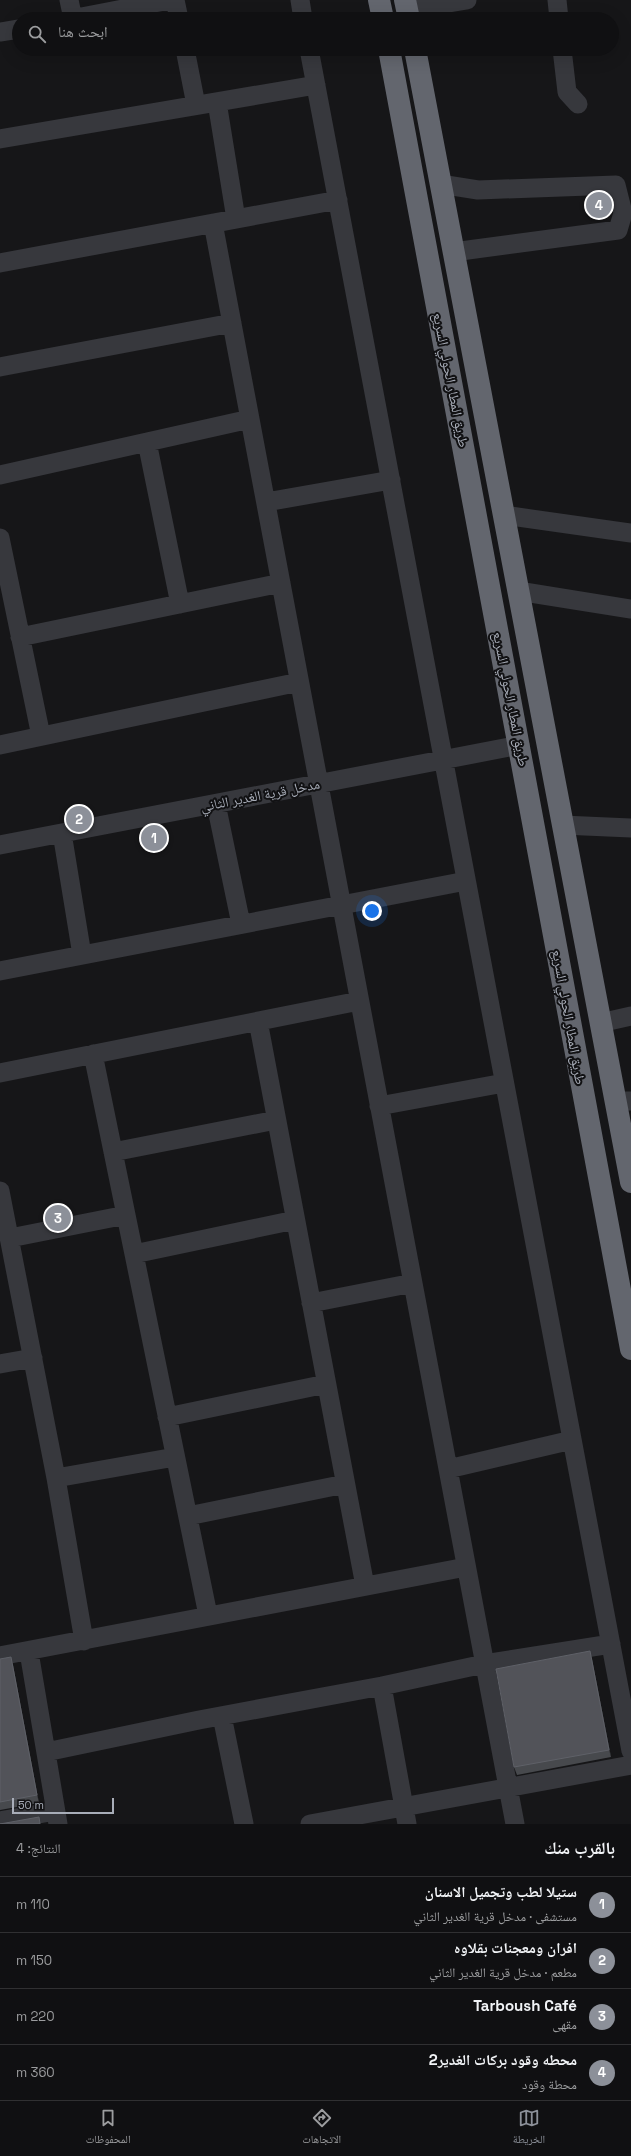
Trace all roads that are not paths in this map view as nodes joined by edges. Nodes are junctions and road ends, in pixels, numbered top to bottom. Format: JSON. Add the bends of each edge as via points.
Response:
{"nodes":[{"id":1,"x":69,"y":0,"type":"edge"},
{"id":2,"x":170,"y":0,"type":"edge"},
{"id":3,"x":175,"y":0,"type":"edge"},
{"id":4,"x":300,"y":0,"type":"edge"},
{"id":5,"x":380,"y":0,"type":"edge"},
{"id":6,"x":467,"y":0,"type":"edge"},
{"id":7,"x":557,"y":0,"type":"edge"},
{"id":8,"x":407,"y":10,"type":"edge"},
{"id":9,"x":71,"y":12,"type":"edge"},
{"id":10,"x":108,"y":12,"type":"edge"},
{"id":11,"x":178,"y":12,"type":"edge"},
{"id":12,"x":303,"y":12,"type":"edge"},
{"id":13,"x":382,"y":12,"type":"edge"},
{"id":14,"x":558,"y":12,"type":"edge"},
{"id":15,"x":12,"y":29,"type":"edge"},
{"id":16,"x":0,"y":32,"type":"edge"},
{"id":17,"x":186,"y":56,"type":"edge"},
{"id":18,"x":310,"y":56,"type":"edge"},
{"id":19,"x":390,"y":56,"type":"edge"},
{"id":20,"x":416,"y":56,"type":"edge"},
{"id":21,"x":563,"y":56,"type":"edge"},
{"id":22,"x":316,"y":85,"type":"junction"},
{"id":23,"x":217,"y":102,"type":"junction"},
{"id":24,"x":578,"y":104,"type":"dead end"},
{"id":25,"x":196,"y":105,"type":"junction"},
{"id":26,"x":427,"y":115,"type":"junction"},
{"id":27,"x":402,"y":118,"type":"junction"},
{"id":28,"x":0,"y":139,"type":"edge"},
{"id":29,"x":440,"y":179,"type":"junction"},
{"id":30,"x":414,"y":182,"type":"junction"},
{"id":31,"x":338,"y":200,"type":"junction"},
{"id":32,"x":236,"y":219,"type":"junction"},
{"id":33,"x":213,"y":223,"type":"junction"},
{"id":34,"x":453,"y":252,"type":"junction"},
{"id":35,"x":0,"y":263,"type":"edge"},
{"id":36,"x":232,"y":323,"type":"junction"},
{"id":37,"x":0,"y":367,"type":"edge"},
{"id":38,"x":250,"y":419,"type":"junction"},
{"id":39,"x":147,"y":442,"type":"junction"},
{"id":40,"x":0,"y":474,"type":"edge"},
{"id":41,"x":391,"y":480,"type":"junction"},
{"id":42,"x":266,"y":502,"type":"junction"},
{"id":43,"x":503,"y":515,"type":"junction"},
{"id":44,"x":631,"y":532,"type":"edge"},
{"id":45,"x":0,"y":538,"type":"edge"},
{"id":46,"x":281,"y":583,"type":"junction"},
{"id":47,"x":518,"y":591,"type":"junction"},
{"id":48,"x":180,"y":604,"type":"junction"},
{"id":49,"x":631,"y":608,"type":"edge"},
{"id":50,"x":20,"y":637,"type":"junction"},
{"id":51,"x":299,"y":682,"type":"junction"},
{"id":52,"x":41,"y":736,"type":"junction"},
{"id":53,"x":0,"y":745,"type":"edge"},
{"id":54,"x":520,"y":746,"type":"junction"},
{"id":55,"x":444,"y":760,"type":"junction"},
{"id":56,"x":319,"y":784,"type":"junction"},
{"id":57,"x":216,"y":804,"type":"junction"},
{"id":58,"x":562,"y":825,"type":"junction"},
{"id":59,"x":631,"y":828,"type":"edge"},
{"id":60,"x":62,"y":833,"type":"junction"},
{"id":61,"x":0,"y":845,"type":"edge"},
{"id":62,"x":466,"y":881,"type":"junction"},
{"id":63,"x":341,"y":905,"type":"junction"},
{"id":64,"x":241,"y":924,"type":"junction"},
{"id":65,"x":82,"y":955,"type":"junction"},
{"id":66,"x":0,"y":971,"type":"edge"},
{"id":67,"x":359,"y":1001,"type":"junction"},
{"id":68,"x":631,"y":1016,"type":"edge"},
{"id":69,"x":258,"y":1021,"type":"junction"},
{"id":70,"x":600,"y":1023,"type":"junction"},
{"id":71,"x":93,"y":1054,"type":"junction"},
{"id":72,"x":0,"y":1073,"type":"edge"},
{"id":73,"x":504,"y":1083,"type":"junction"},
{"id":74,"x":582,"y":1091,"type":"junction"},
{"id":75,"x":620,"y":1096,"type":"edge"},
{"id":76,"x":379,"y":1106,"type":"junction"},
{"id":77,"x":276,"y":1120,"type":"junction"},
{"id":78,"x":626,"y":1151,"type":"junction"},
{"id":79,"x":113,"y":1152,"type":"junction"},
{"id":80,"x":595,"y":1156,"type":"junction"},
{"id":81,"x":631,"y":1182,"type":"edge"},
{"id":82,"x":0,"y":1191,"type":"edge"},
{"id":83,"x":126,"y":1215,"type":"junction"},
{"id":84,"x":295,"y":1220,"type":"junction"},
{"id":85,"x":10,"y":1238,"type":"junction"},
{"id":86,"x":134,"y":1254,"type":"junction"},
{"id":87,"x":413,"y":1283,"type":"junction"},
{"id":88,"x":311,"y":1303,"type":"junction"},
{"id":89,"x":631,"y":1349,"type":"edge"},
{"id":90,"x":33,"y":1358,"type":"junction"},
{"id":91,"x":0,"y":1364,"type":"edge"},
{"id":92,"x":326,"y":1384,"type":"junction"},
{"id":93,"x":167,"y":1417,"type":"junction"},
{"id":94,"x":572,"y":1440,"type":"junction"},
{"id":95,"x":176,"y":1457,"type":"junction"},
{"id":96,"x":448,"y":1469,"type":"junction"},
{"id":97,"x":56,"y":1478,"type":"junction"},
{"id":98,"x":345,"y":1484,"type":"junction"},
{"id":99,"x":188,"y":1516,"type":"junction"},
{"id":100,"x":466,"y":1567,"type":"junction"},
{"id":101,"x":365,"y":1586,"type":"junction"},
{"id":102,"x":208,"y":1615,"type":"junction"},
{"id":103,"x":84,"y":1641,"type":"junction"},
{"id":104,"x":611,"y":1644,"type":"junction"},
{"id":105,"x":29,"y":1652,"type":"junction"},
{"id":106,"x":0,"y":1656,"type":"edge"},
{"id":107,"x":484,"y":1664,"type":"junction"},
{"id":108,"x":382,"y":1686,"type":"junction"},
{"id":109,"x":222,"y":1716,"type":"junction"},
{"id":110,"x":631,"y":1751,"type":"edge"},
{"id":111,"x":46,"y":1752,"type":"junction"},
{"id":112,"x":631,"y":1765,"type":"edge"},
{"id":113,"x":508,"y":1787,"type":"junction"},
{"id":114,"x":405,"y":1815,"type":"edge"},
{"id":115,"x":57,"y":1818,"type":"edge"},
{"id":116,"x":0,"y":1822,"type":"edge"},
{"id":117,"x":244,"y":1824,"type":"edge"},
{"id":118,"x":310,"y":1824,"type":"edge"},
{"id":119,"x":515,"y":1824,"type":"edge"}],
"edges":[{"from":1,"to":9,"type":"street"},
{"from":2,"to":10,"type":"street"},
{"from":3,"to":11,"type":"street"},
{"from":4,"to":12,"type":"street"},
{"from":5,"to":13,"type":"highway"},
{"from":6,"to":8,"type":"street"},
{"from":7,"to":14,"type":"street"},
{"from":15,"to":16,"type":"street"},
{"from":17,"to":25,"type":"street"},
{"from":18,"to":22,"type":"street"},
{"from":19,"to":27,"type":"highway","name":"طريق المطار الحولي السريع"},
{"from":20,"to":26,"type":"highway","name":"طريق المطار الحولي السريع"},
{"from":21,"to":24,"type":"street","via":[[566,92]]},
{"from":22,"to":23,"type":"street"},
{"from":22,"to":31,"type":"street"},
{"from":23,"to":25,"type":"street"},
{"from":23,"to":32,"type":"street"},
{"from":25,"to":28,"type":"street"},
{"from":26,"to":27,"type":"highway","via":[[418,120]]},
{"from":26,"to":29,"type":"highway","name":"طريق المطار الحولي السريع"},
{"from":27,"to":30,"type":"highway","name":"طريق المطار الحولي السريع"},
{"from":29,"to":30,"type":"highway","via":[[428,174]]},
{"from":29,"to":34,"type":"highway","name":"طريق المطار الحولي السريع"},
{"from":29,"to":34,"type":"street","via":[[478,190],[616,185],[623,214],[618,230]]},
{"from":30,"to":54,"type":"highway","name":"طريق المطار الحولي السريع"},
{"from":31,"to":32,"type":"street"},
{"from":31,"to":41,"type":"street"},
{"from":32,"to":33,"type":"street"},
{"from":33,"to":35,"type":"street"},
{"from":33,"to":36,"type":"street"},
{"from":34,"to":43,"type":"highway","name":"طريق المطار الحولي السريع"},
{"from":36,"to":37,"type":"street"},
{"from":36,"to":38,"type":"street"},
{"from":38,"to":39,"type":"street"},
{"from":38,"to":42,"type":"street"},
{"from":39,"to":40,"type":"street"},
{"from":39,"to":48,"type":"street"},
{"from":41,"to":42,"type":"street"},
{"from":41,"to":55,"type":"street"},
{"from":42,"to":46,"type":"street"},
{"from":43,"to":44,"type":"street"},
{"from":43,"to":47,"type":"highway","name":"طريق المطار الحولي السريع"},
{"from":45,"to":50,"type":"street"},
{"from":46,"to":48,"type":"street"},
{"from":46,"to":51,"type":"street"},
{"from":47,"to":49,"type":"street"},
{"from":47,"to":58,"type":"highway","name":"طريق المطار الحولي السريع"},
{"from":48,"to":50,"type":"street"},
{"from":50,"to":52,"type":"street"},
{"from":51,"to":52,"type":"street"},
{"from":51,"to":56,"type":"street"},
{"from":52,"to":53,"type":"street"},
{"from":54,"to":55,"type":"street","name":"مدخل قرية الغدير الثاني"},
{"from":54,"to":74,"type":"highway","name":"طريق المطار الحولي السريع"},
{"from":55,"to":56,"type":"street","name":"مدخل قرية الغدير الثاني"},
{"from":55,"to":62,"type":"street"},
{"from":56,"to":57,"type":"street","name":"مدخل قرية الغدير الثاني"},
{"from":56,"to":63,"type":"street"},
{"from":57,"to":60,"type":"street","name":"مدخل قرية الغدير الثاني"},
{"from":57,"to":64,"type":"street"},
{"from":58,"to":59,"type":"street"},
{"from":58,"to":70,"type":"highway","name":"طريق المطار الحولي السريع"},
{"from":60,"to":61,"type":"street","name":"مدخل قرية الغدير الثاني"},
{"from":60,"to":65,"type":"street"},
{"from":62,"to":63,"type":"street"},
{"from":62,"to":73,"type":"street"},
{"from":63,"to":64,"type":"street"},
{"from":63,"to":67,"type":"street"},
{"from":64,"to":65,"type":"street"},
{"from":65,"to":66,"type":"street"},
{"from":67,"to":69,"type":"street"},
{"from":67,"to":76,"type":"street"},
{"from":68,"to":70,"type":"street"},
{"from":69,"to":71,"type":"street"},
{"from":69,"to":77,"type":"street"},
{"from":70,"to":75,"type":"highway","name":"طريق المطار الحولي السريع"},
{"from":71,"to":72,"type":"street"},
{"from":71,"to":79,"type":"street"},
{"from":73,"to":76,"type":"street"},
{"from":73,"to":94,"type":"street"},
{"from":74,"to":75,"type":"highway"},
{"from":74,"to":80,"type":"highway","name":"طريق المطار الحولي السريع"},
{"from":75,"to":78,"type":"highway","name":"طريق المطار الحولي السريع"},
{"from":76,"to":87,"type":"street"},
{"from":77,"to":79,"type":"street"},
{"from":77,"to":84,"type":"street"},
{"from":78,"to":80,"type":"highway","via":[[610,1148]]},
{"from":78,"to":81,"type":"highway","name":"طريق المطار الحولي السريع"},
{"from":79,"to":83,"type":"street"},
{"from":80,"to":89,"type":"highway","name":"طريق المطار الحولي السريع"},
{"from":82,"to":85,"type":"street"},
{"from":83,"to":85,"type":"street"},
{"from":83,"to":86,"type":"street"},
{"from":84,"to":86,"type":"street"},
{"from":84,"to":88,"type":"street"},
{"from":85,"to":90,"type":"street"},
{"from":86,"to":93,"type":"street"},
{"from":87,"to":88,"type":"street"},
{"from":87,"to":96,"type":"street"},
{"from":88,"to":92,"type":"street"},
{"from":90,"to":91,"type":"street"},
{"from":90,"to":97,"type":"street"},
{"from":92,"to":93,"type":"street"},
{"from":92,"to":98,"type":"street"},
{"from":93,"to":95,"type":"street"},
{"from":94,"to":96,"type":"street"},
{"from":94,"to":104,"type":"street"},
{"from":95,"to":97,"type":"street"},
{"from":95,"to":99,"type":"street"},
{"from":96,"to":100,"type":"street"},
{"from":97,"to":103,"type":"street"},
{"from":98,"to":99,"type":"street"},
{"from":98,"to":101,"type":"street"},
{"from":99,"to":102,"type":"street"},
{"from":100,"to":101,"type":"street"},
{"from":100,"to":107,"type":"street"},
{"from":101,"to":102,"type":"street"},
{"from":102,"to":103,"type":"street"},
{"from":103,"to":105,"type":"street"},
{"from":104,"to":107,"type":"street"},
{"from":104,"to":110,"type":"street"},
{"from":105,"to":106,"type":"street"},
{"from":105,"to":111,"type":"street"},
{"from":107,"to":108,"type":"street"},
{"from":107,"to":113,"type":"street"},
{"from":108,"to":109,"type":"street"},
{"from":108,"to":114,"type":"street"},
{"from":109,"to":111,"type":"street"},
{"from":109,"to":117,"type":"street"},
{"from":111,"to":115,"type":"street"},
{"from":112,"to":113,"type":"street"},
{"from":113,"to":114,"type":"street"},
{"from":113,"to":119,"type":"street"},
{"from":114,"to":118,"type":"street"},
{"from":115,"to":116,"type":"street"}]}
